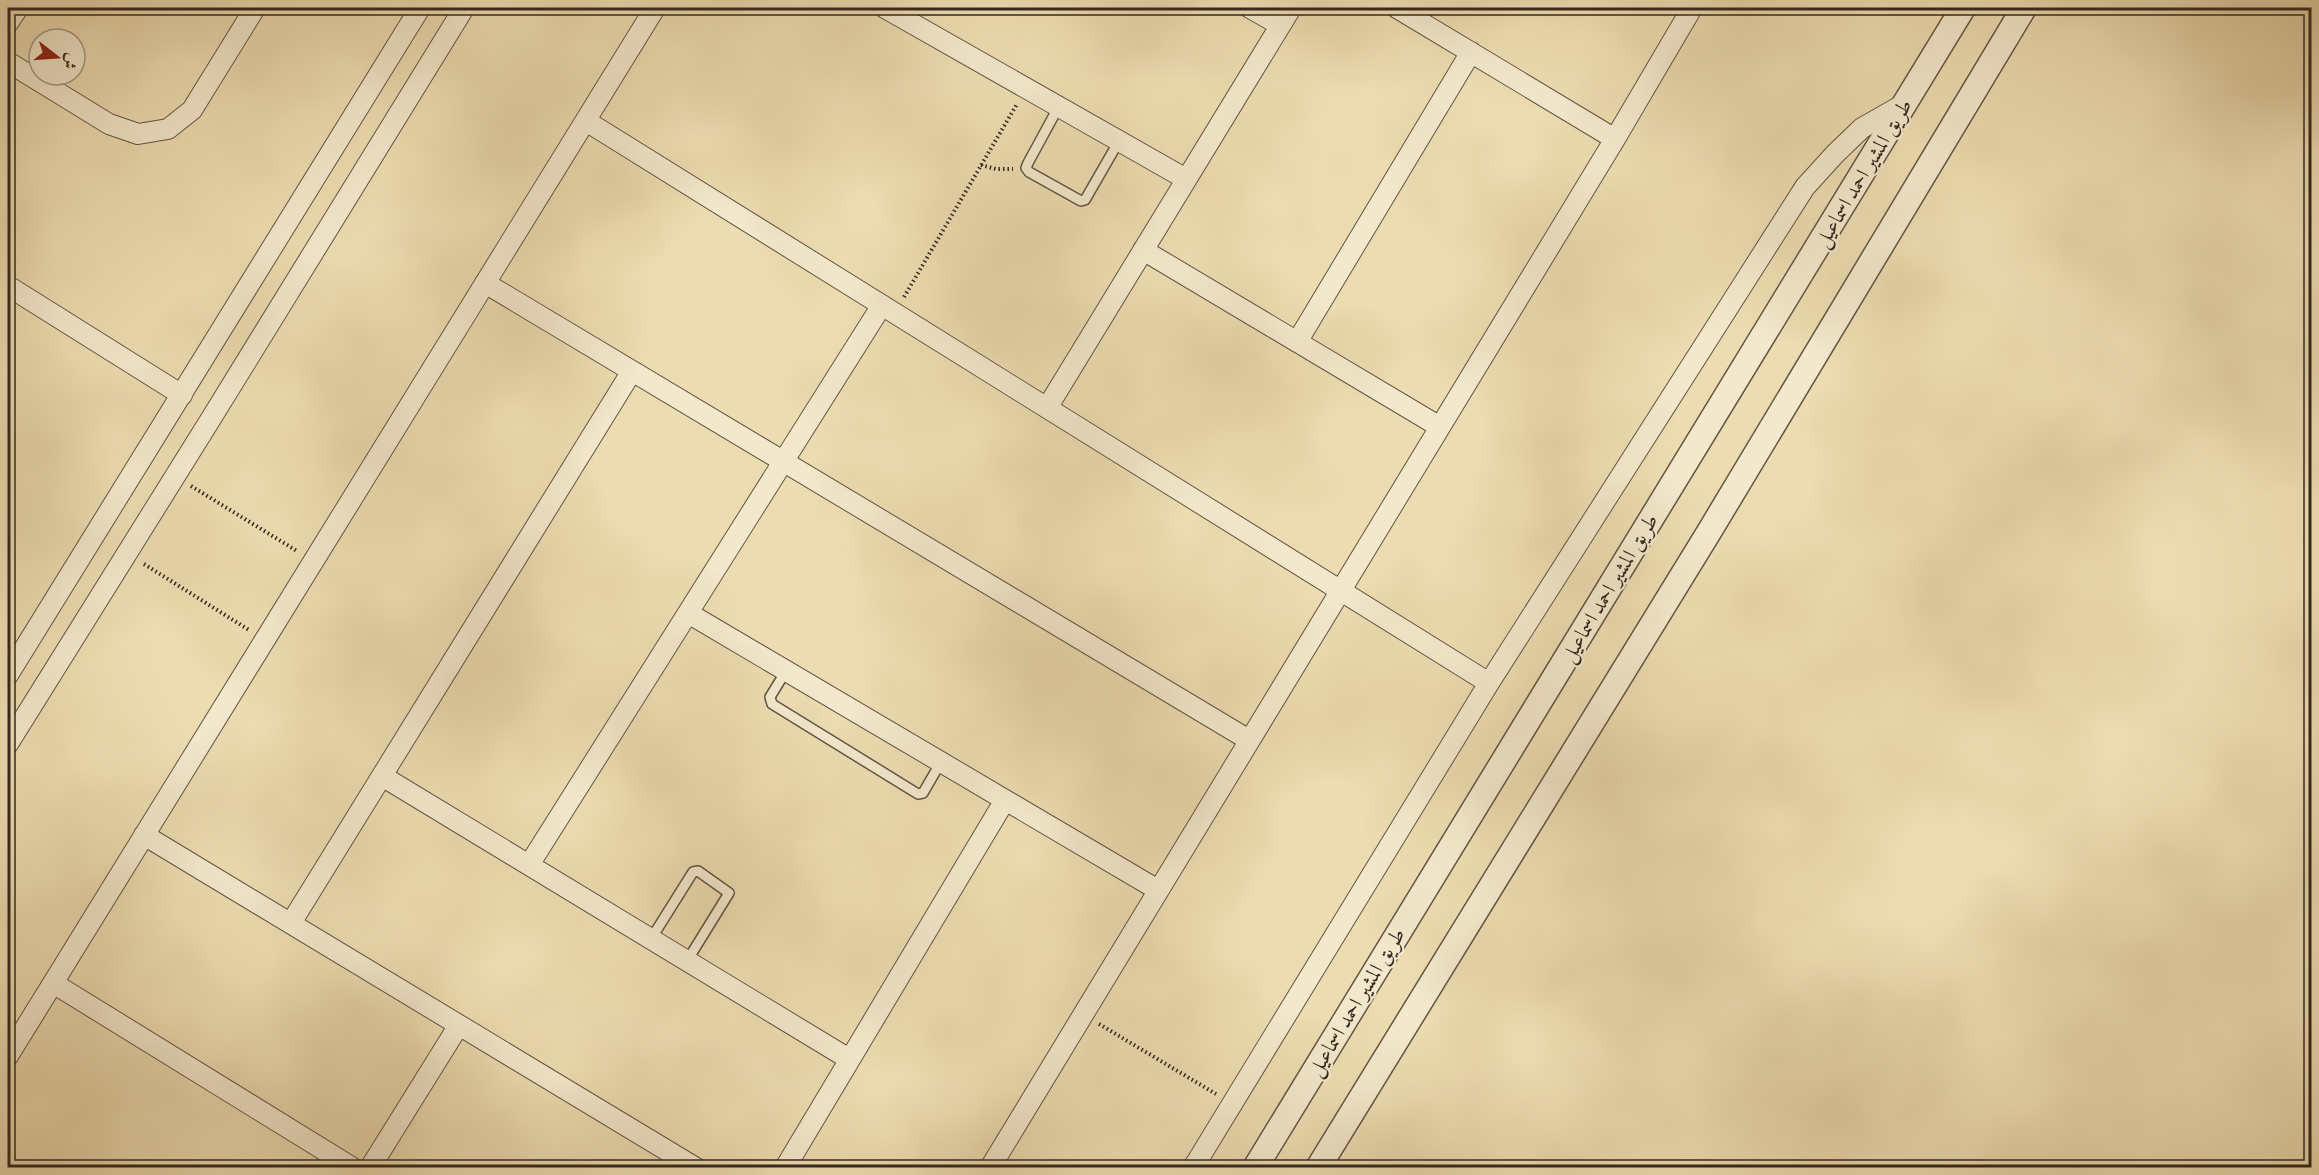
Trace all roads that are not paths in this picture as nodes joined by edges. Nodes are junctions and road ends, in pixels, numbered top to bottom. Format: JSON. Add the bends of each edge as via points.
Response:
{"nodes":[{"id":1,"x":18,"y":8,"type":"edge"},
{"id":2,"x":255,"y":8,"type":"edge"},
{"id":3,"x":420,"y":8,"type":"edge"},
{"id":4,"x":464,"y":8,"type":"edge"},
{"id":5,"x":656,"y":8,"type":"edge"},
{"id":6,"x":885,"y":8,"type":"edge"},
{"id":7,"x":1250,"y":8,"type":"edge"},
{"id":8,"x":1291,"y":8,"type":"edge"},
{"id":9,"x":1396,"y":8,"type":"edge"},
{"id":10,"x":1692,"y":8,"type":"edge"},
{"id":11,"x":1963,"y":8,"type":"edge"},
{"id":12,"x":2024,"y":8,"type":"edge"},
{"id":13,"x":8,"y":23,"type":"edge"},
{"id":14,"x":1280,"y":25,"type":"junction"},
{"id":15,"x":1471,"y":52,"type":"junction"},
{"id":16,"x":8,"y":62,"type":"edge"},
{"id":17,"x":1906,"y":103,"type":"junction"},
{"id":18,"x":1059,"y":106,"type":"junction"},
{"id":19,"x":586,"y":121,"type":"junction"},
{"id":20,"x":1615,"y":139,"type":"junction"},
{"id":21,"x":1119,"y":141,"type":"junction"},
{"id":22,"x":1186,"y":179,"type":"junction"},
{"id":23,"x":1143,"y":250,"type":"junction"},
{"id":24,"x":485,"y":283,"type":"junction"},
{"id":25,"x":8,"y":286,"type":"edge"},
{"id":26,"x":888,"y":309,"type":"junction"},
{"id":27,"x":1297,"y":342,"type":"junction"},
{"id":28,"x":632,"y":371,"type":"junction"},
{"id":29,"x":182,"y":395,"type":"junction"},
{"id":30,"x":1047,"y":408,"type":"junction"},
{"id":31,"x":1440,"y":427,"type":"junction"},
{"id":32,"x":784,"y":462,"type":"junction"},
{"id":33,"x":1341,"y":591,"type":"junction"},
{"id":34,"x":688,"y":613,"type":"junction"},
{"id":35,"x":786,"y":671,"type":"junction"},
{"id":36,"x":8,"y":675,"type":"edge"},
{"id":37,"x":1489,"y":683,"type":"junction"},
{"id":38,"x":1249,"y":740,"type":"junction"},
{"id":39,"x":8,"y":744,"type":"edge"},
{"id":40,"x":941,"y":762,"type":"junction"},
{"id":41,"x":382,"y":776,"type":"junction"},
{"id":42,"x":1005,"y":800,"type":"junction"},
{"id":43,"x":144,"y":835,"type":"junction"},
{"id":44,"x":529,"y":865,"type":"junction"},
{"id":45,"x":1158,"y":890,"type":"junction"},
{"id":46,"x":291,"y":923,"type":"junction"},
{"id":47,"x":651,"y":939,"type":"junction"},
{"id":48,"x":687,"y":961,"type":"junction"},
{"id":49,"x":53,"y":983,"type":"junction"},
{"id":50,"x":459,"y":1025,"type":"junction"},
{"id":51,"x":8,"y":1056,"type":"edge"},
{"id":52,"x":849,"y":1059,"type":"junction"},
{"id":53,"x":352,"y":1167,"type":"edge"},
{"id":54,"x":370,"y":1167,"type":"edge"},
{"id":55,"x":696,"y":1167,"type":"edge"},
{"id":56,"x":785,"y":1167,"type":"edge"},
{"id":57,"x":990,"y":1167,"type":"edge"},
{"id":58,"x":1193,"y":1167,"type":"edge"},
{"id":59,"x":1254,"y":1167,"type":"edge"},
{"id":60,"x":1318,"y":1167,"type":"edge"}],
"edges":[{"from":1,"to":13,"type":"street"},
{"from":2,"to":16,"type":"street","via":[[192,110],[168,129],[138,134],[109,124]]},
{"from":3,"to":29,"type":"street"},
{"from":4,"to":39,"type":"street"},
{"from":5,"to":19,"type":"street"},
{"from":6,"to":18,"type":"street"},
{"from":7,"to":14,"type":"street"},
{"from":8,"to":14,"type":"street"},
{"from":9,"to":15,"type":"street"},
{"from":10,"to":20,"type":"street"},
{"from":11,"to":17,"type":"street","name":"طريق المشير احمد اسماعيل"},
{"from":12,"to":60,"type":"street","via":[[1709,532]]},
{"from":14,"to":22,"type":"street"},
{"from":15,"to":20,"type":"street"},
{"from":15,"to":27,"type":"street"},
{"from":17,"to":37,"type":"street","via":[[1863,128],[1805,187]]},
{"from":17,"to":59,"type":"street","name":"طريق المشير احمد اسماعيل"},
{"from":18,"to":21,"type":"street"},
{"from":18,"to":21,"type":"lane","via":[[1026,168],[1029,172],[1085,200]]},
{"from":19,"to":24,"type":"street"},
{"from":19,"to":26,"type":"street"},
{"from":20,"to":31,"type":"street"},
{"from":21,"to":22,"type":"street"},
{"from":22,"to":23,"type":"street"},
{"from":23,"to":27,"type":"street"},
{"from":23,"to":30,"type":"street"},
{"from":24,"to":28,"type":"street"},
{"from":24,"to":43,"type":"street"},
{"from":25,"to":29,"type":"street"},
{"from":26,"to":30,"type":"street"},
{"from":26,"to":32,"type":"street"},
{"from":27,"to":31,"type":"street"},
{"from":28,"to":32,"type":"street"},
{"from":28,"to":41,"type":"street"},
{"from":29,"to":36,"type":"street"},
{"from":30,"to":33,"type":"street"},
{"from":31,"to":33,"type":"street"},
{"from":32,"to":34,"type":"street"},
{"from":32,"to":38,"type":"street"},
{"from":33,"to":37,"type":"street"},
{"from":33,"to":38,"type":"street"},
{"from":34,"to":35,"type":"street"},
{"from":34,"to":44,"type":"street"},
{"from":35,"to":40,"type":"street"},
{"from":35,"to":40,"type":"lane","via":[[770,697],[772,704],[918,794],[923,793]]},
{"from":37,"to":58,"type":"street"},
{"from":38,"to":45,"type":"street"},
{"from":40,"to":42,"type":"street"},
{"from":41,"to":44,"type":"street"},
{"from":41,"to":46,"type":"street"},
{"from":42,"to":45,"type":"street"},
{"from":42,"to":52,"type":"street"},
{"from":43,"to":46,"type":"street"},
{"from":43,"to":49,"type":"street"},
{"from":44,"to":47,"type":"street"},
{"from":45,"to":57,"type":"street"},
{"from":46,"to":50,"type":"street"},
{"from":47,"to":48,"type":"street"},
{"from":47,"to":48,"type":"lane","via":[[693,872],[698,872],[729,893]]},
{"from":48,"to":52,"type":"street"},
{"from":49,"to":51,"type":"street"},
{"from":49,"to":53,"type":"street"},
{"from":50,"to":54,"type":"street"},
{"from":50,"to":55,"type":"street"},
{"from":52,"to":56,"type":"street"}]}
